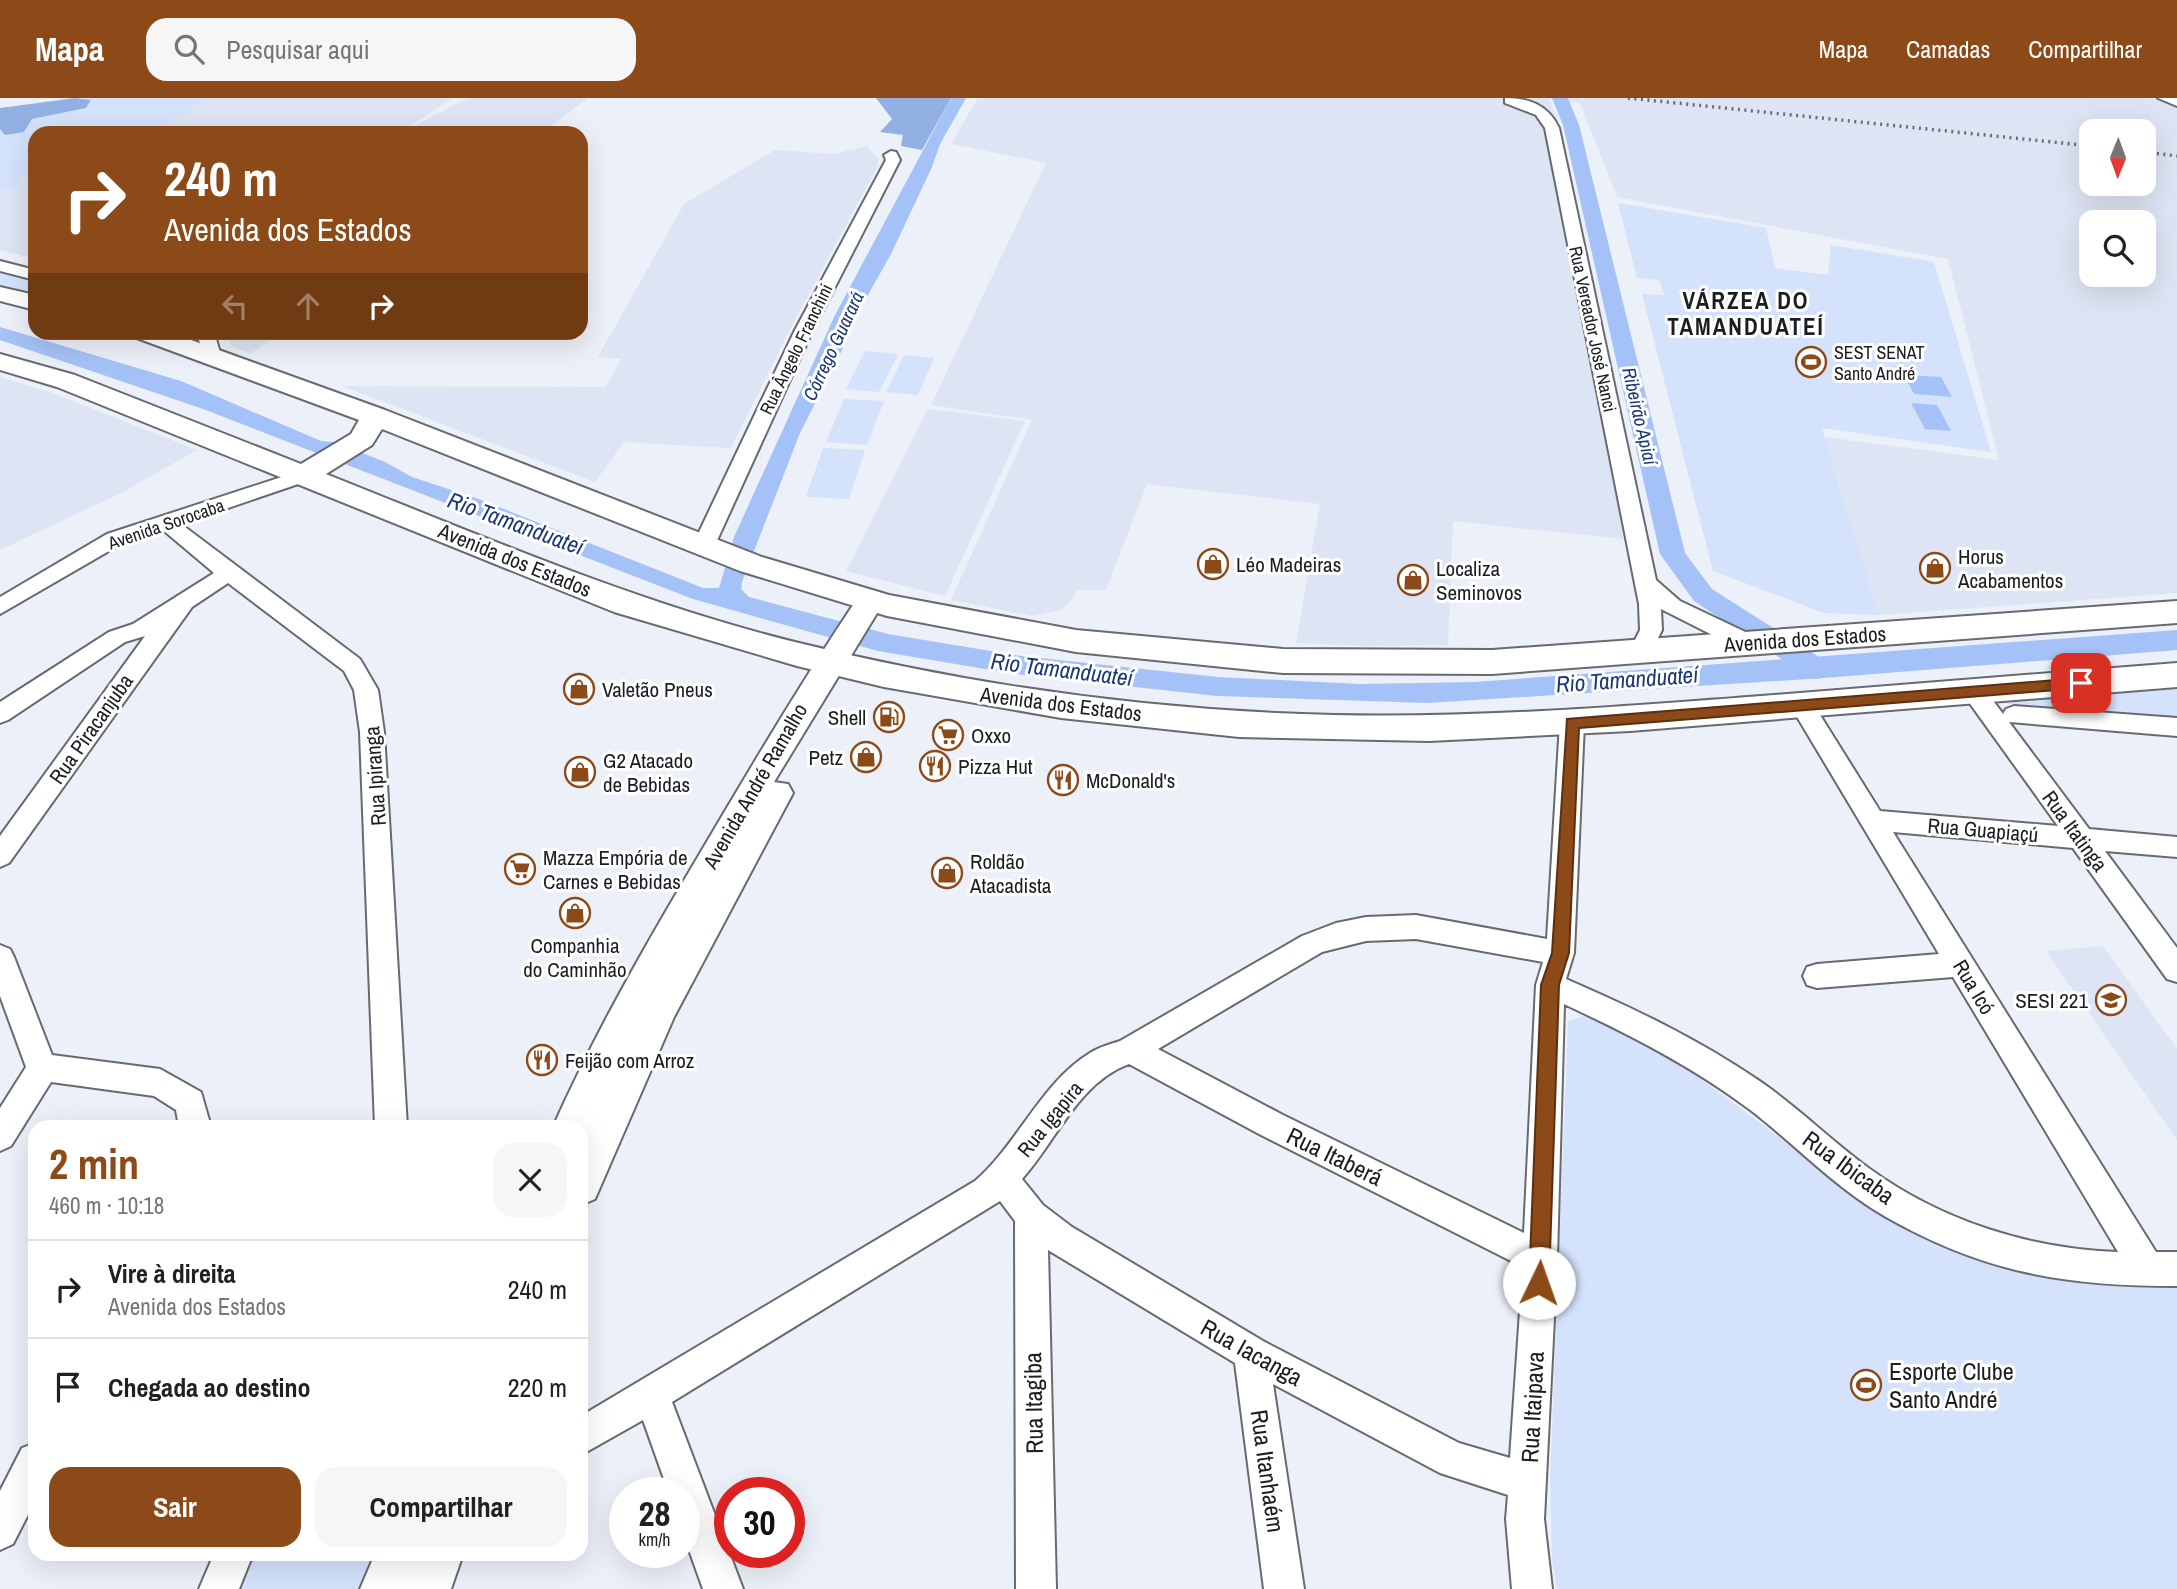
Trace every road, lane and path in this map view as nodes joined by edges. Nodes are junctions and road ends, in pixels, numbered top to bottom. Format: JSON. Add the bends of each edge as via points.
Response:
{"nodes":[{"id":1,"x":2167,"y":98,"type":"edge"},
{"id":2,"x":1510,"y":100,"type":"dead end"},
{"id":3,"x":2177,"y":100,"type":"edge"},
{"id":4,"x":891,"y":155,"type":"dead end"},
{"id":5,"x":0,"y":266,"type":"edge"},
{"id":6,"x":28,"y":273,"type":"edge"},
{"id":7,"x":0,"y":294,"type":"edge"},
{"id":8,"x":28,"y":301,"type":"edge"},
{"id":9,"x":186,"y":340,"type":"edge"},
{"id":10,"x":208,"y":344,"type":"edge"},
{"id":11,"x":0,"y":362,"type":"edge"},
{"id":12,"x":368,"y":427,"type":"junction"},
{"id":13,"x":312,"y":471,"type":"junction"},
{"id":14,"x":166,"y":522,"type":"junction"},
{"id":15,"x":709,"y":550,"type":"junction"},
{"id":16,"x":224,"y":570,"type":"junction"},
{"id":17,"x":1645,"y":582,"type":"junction"},
{"id":18,"x":183,"y":603,"type":"junction"},
{"id":19,"x":0,"y":607,"type":"edge"},
{"id":20,"x":866,"y":608,"type":"junction"},
{"id":21,"x":2177,"y":612,"type":"edge"},
{"id":22,"x":117,"y":637,"type":"junction"},
{"id":23,"x":1768,"y":642,"type":"junction"},
{"id":24,"x":1640,"y":652,"type":"junction"},
{"id":25,"x":144,"y":653,"type":"junction"},
{"id":26,"x":840,"y":660,"type":"junction"},
{"id":27,"x":2177,"y":676,"type":"edge"},
{"id":28,"x":1974,"y":692,"type":"junction"},
{"id":29,"x":1802,"y":705,"type":"junction"},
{"id":30,"x":0,"y":714,"type":"edge"},
{"id":31,"x":2014,"y":715,"type":"dead end"},
{"id":32,"x":1572,"y":723,"type":"junction"},
{"id":33,"x":2177,"y":727,"type":"edge"},
{"id":34,"x":1872,"y":820,"type":"junction"},
{"id":35,"x":2079,"y":838,"type":"junction"},
{"id":36,"x":2177,"y":847,"type":"edge"},
{"id":37,"x":0,"y":856,"type":"edge"},
{"id":38,"x":1560,"y":953,"type":"junction"},
{"id":39,"x":0,"y":957,"type":"edge"},
{"id":40,"x":1960,"y":964,"type":"junction"},
{"id":41,"x":2177,"y":970,"type":"edge"},
{"id":42,"x":1817,"y":976,"type":"dead end"},
{"id":43,"x":1550,"y":985,"type":"junction"},
{"id":44,"x":1131,"y":1050,"type":"junction"},
{"id":45,"x":43,"y":1067,"type":"junction"},
{"id":46,"x":194,"y":1120,"type":"edge"},
{"id":47,"x":391,"y":1120,"type":"edge"},
{"id":48,"x":575,"y":1120,"type":"edge"},
{"id":49,"x":0,"y":1136,"type":"edge"},
{"id":50,"x":588,"y":1169,"type":"edge"},
{"id":51,"x":1003,"y":1179,"type":"junction"},
{"id":52,"x":1031,"y":1216,"type":"junction"},
{"id":53,"x":1540,"y":1258,"type":"junction"},
{"id":54,"x":2162,"y":1269,"type":"edge"},
{"id":55,"x":1251,"y":1353,"type":"junction"},
{"id":56,"x":652,"y":1396,"type":"junction"},
{"id":57,"x":588,"y":1433,"type":"edge"},
{"id":58,"x":28,"y":1475,"type":"edge"},
{"id":59,"x":1527,"y":1482,"type":"junction"},
{"id":60,"x":0,"y":1531,"type":"edge"},
{"id":61,"x":231,"y":1561,"type":"edge"},
{"id":62,"x":396,"y":1561,"type":"edge"},
{"id":63,"x":436,"y":1561,"type":"edge"},
{"id":64,"x":219,"y":1589,"type":"edge"},
{"id":65,"x":386,"y":1589,"type":"edge"},
{"id":66,"x":426,"y":1589,"type":"edge"},
{"id":67,"x":723,"y":1589,"type":"edge"},
{"id":68,"x":1036,"y":1589,"type":"edge"},
{"id":69,"x":1284,"y":1589,"type":"edge"},
{"id":70,"x":1532,"y":1589,"type":"edge"}],
"edges":[{"from":1,"to":3,"type":"main road"},
{"from":2,"to":17,"type":"street","name":"Rua Vereador José Nanci","via":[[1538,109],[1552,128]]},
{"from":4,"to":15,"type":"street","name":"Rua Ângelo Franchini","via":[[893,160],[803,332]]},
{"from":5,"to":6,"type":"street"},
{"from":7,"to":8,"type":"highway"},
{"from":9,"to":10,"type":"highway","name":"Avenida dos Estados"},
{"from":10,"to":12,"type":"highway","name":"Avenida dos Estados"},
{"from":11,"to":13,"type":"highway","name":"Avenida dos Estados","via":[[66,381]]},
{"from":12,"to":13,"type":"highway"},
{"from":12,"to":15,"type":"highway","name":"Avenida dos Estados"},
{"from":13,"to":14,"type":"street","name":"Avenida Sorocaba"},
{"from":13,"to":26,"type":"highway","name":"Avenida dos Estados","via":[[625,604],[726,636]]},
{"from":14,"to":16,"type":"street","name":"Rua Ipiranga"},
{"from":14,"to":19,"type":"street","name":"Avenida Sorocaba","via":[[114,540]]},
{"from":15,"to":20,"type":"highway","name":"Avenida dos Estados"},
{"from":16,"to":18,"type":"street"},
{"from":16,"to":22,"type":"street","via":[[126,622]]},
{"from":16,"to":47,"type":"street","name":"Rua Ipiranga","via":[[337,652],[362,678],[366,690],[378,832]]},
{"from":17,"to":23,"type":"street","via":[[1672,606]]},
{"from":17,"to":24,"type":"street","name":"Rua Vereador José Nanci","via":[[1651,630]]},
{"from":18,"to":22,"type":"street","via":[[141,629]]},
{"from":18,"to":25,"type":"street","name":"Rua Piracanjuba"},
{"from":20,"to":24,"type":"highway","name":"Avenida dos Estados","via":[[1076,641],[1283,661],[1482,663]]},
{"from":20,"to":26,"type":"main road","name":"Avenida André Ramalho"},
{"from":21,"to":23,"type":"highway","name":"Avenida dos Estados"},
{"from":22,"to":25,"type":"street"},
{"from":22,"to":30,"type":"street"},
{"from":23,"to":24,"type":"highway","name":"Avenida dos Estados"},
{"from":25,"to":37,"type":"street","name":"Rua Piracanjuba"},
{"from":26,"to":32,"type":"highway","name":"Avenida dos Estados","via":[[1063,706],[1222,722],[1383,729]]},
{"from":26,"to":48,"type":"main road","name":"Avenida André Ramalho","via":[[631,1004]]},
{"from":26,"to":50,"type":"main road","name":"Avenida André Ramalho","via":[[841,682],[659,1010]]},
{"from":27,"to":28,"type":"highway","name":"Avenida dos Estados"},
{"from":28,"to":29,"type":"highway","name":"Avenida dos Estados"},
{"from":28,"to":35,"type":"street","name":"Rua Itatinga"},
{"from":29,"to":32,"type":"highway","name":"Avenida dos Estados"},
{"from":29,"to":34,"type":"street","name":"Rua Icó"},
{"from":31,"to":33,"type":"street"},
{"from":32,"to":38,"type":"street","name":"Rua Itaipava"},
{"from":34,"to":35,"type":"street","name":"Rua Guapiaçú"},
{"from":34,"to":40,"type":"street","name":"Rua Icó"},
{"from":35,"to":36,"type":"street","name":"Rua Guapiaçú"},
{"from":35,"to":41,"type":"street","name":"Rua Itatinga"},
{"from":38,"to":43,"type":"street","name":"Rua Itaipava"},
{"from":38,"to":44,"type":"street","name":"Rua Igapira","via":[[1416,927],[1336,935],[1312,944]]},
{"from":39,"to":45,"type":"street"},
{"from":40,"to":42,"type":"street"},
{"from":40,"to":54,"type":"street","name":"Rua Icó"},
{"from":43,"to":53,"type":"street","name":"Rua Itaipava"},
{"from":43,"to":54,"type":"street","name":"Rua Ibicaba","via":[[1693,1054],[1749,1091],[1860,1181],[1916,1214],[2030,1258],[2097,1270]]},
{"from":44,"to":51,"type":"street","name":"Rua Igapira","via":[[1102,1062],[1075,1084]]},
{"from":44,"to":53,"type":"street","name":"Rua Itaberá"},
{"from":45,"to":46,"type":"street","via":[[160,1083],[190,1102]]},
{"from":45,"to":49,"type":"street"},
{"from":51,"to":52,"type":"street","name":"Rua Iacanga"},
{"from":51,"to":56,"type":"street","name":"Rua Igapira"},
{"from":52,"to":55,"type":"street","name":"Rua Iacanga","via":[[1060,1239]]},
{"from":52,"to":68,"type":"street","name":"Rua Itagiba"},
{"from":53,"to":59,"type":"street","name":"Rua Itaipava"},
{"from":55,"to":59,"type":"street","name":"Rua Iacanga","via":[[1453,1460]]},
{"from":55,"to":69,"type":"street","name":"Rua Itanhaém"},
{"from":56,"to":57,"type":"street","name":"Rua Igapira"},
{"from":56,"to":67,"type":"street"},
{"from":58,"to":60,"type":"street"},
{"from":59,"to":70,"type":"street","name":"Rua Itaipava","via":[[1527,1557]]},
{"from":61,"to":64,"type":"street"},
{"from":62,"to":65,"type":"main road"},
{"from":63,"to":66,"type":"main road"}]}
